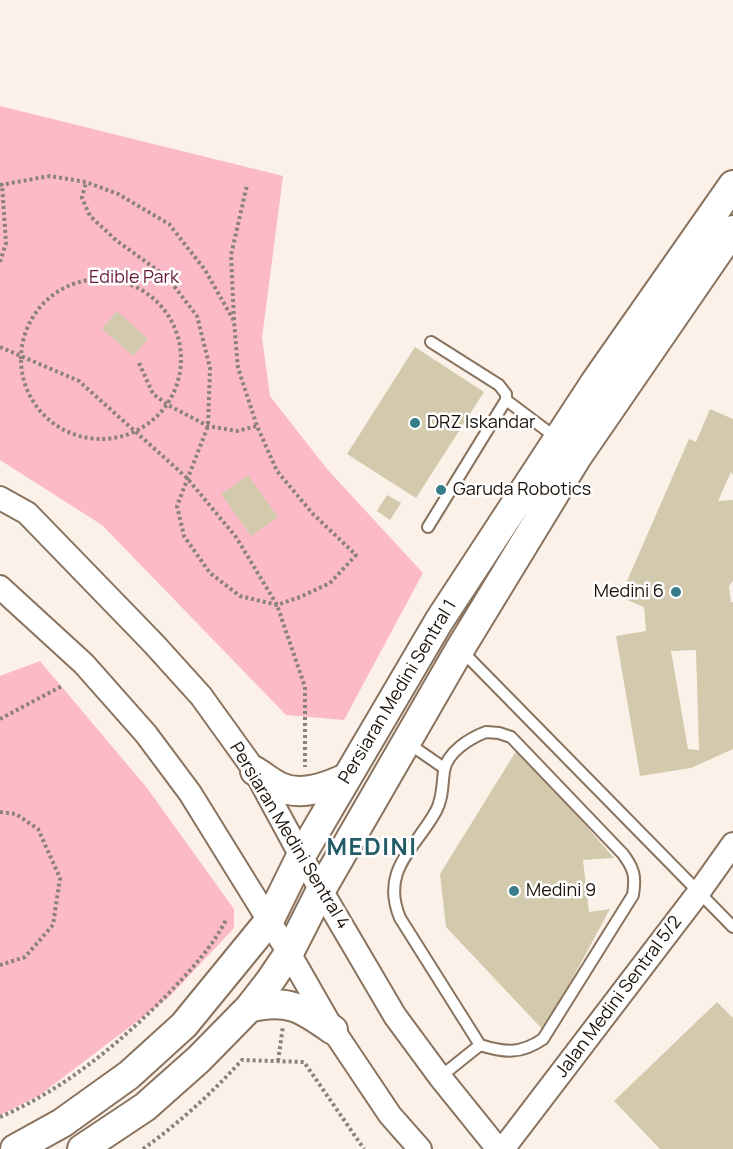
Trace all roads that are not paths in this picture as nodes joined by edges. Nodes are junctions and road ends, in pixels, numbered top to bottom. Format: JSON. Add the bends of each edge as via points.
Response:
{"nodes":[{"id":1,"x":733,"y":185,"type":"edge"},
{"id":2,"x":733,"y":232,"type":"edge"},
{"id":3,"x":431,"y":342,"type":"dead end"},
{"id":4,"x":506,"y":400,"type":"junction"},
{"id":5,"x":558,"y":439,"type":"junction"},
{"id":6,"x":0,"y":498,"type":"edge"},
{"id":7,"x":428,"y":527,"type":"dead end"},
{"id":8,"x":0,"y":587,"type":"edge"},
{"id":9,"x":460,"y":649,"type":"junction"},
{"id":10,"x":406,"y":741,"type":"junction"},
{"id":11,"x":444,"y":768,"type":"junction"},
{"id":12,"x":255,"y":771,"type":"junction"},
{"id":13,"x":346,"y":778,"type":"junction"},
{"id":14,"x":733,"y":844,"type":"edge"},
{"id":15,"x":301,"y":856,"type":"junction"},
{"id":16,"x":321,"y":890,"type":"junction"},
{"id":17,"x":699,"y":892,"type":"junction"},
{"id":18,"x":269,"y":921,"type":"junction"},
{"id":19,"x":733,"y":927,"type":"edge"},
{"id":20,"x":289,"y":953,"type":"junction"},
{"id":21,"x":249,"y":1008,"type":"junction"},
{"id":22,"x":333,"y":1030,"type":"junction"},
{"id":23,"x":480,"y":1045,"type":"junction"},
{"id":24,"x":440,"y":1077,"type":"junction"},
{"id":25,"x":15,"y":1149,"type":"edge"},
{"id":26,"x":82,"y":1149,"type":"edge"},
{"id":27,"x":420,"y":1149,"type":"edge"},
{"id":28,"x":500,"y":1149,"type":"edge"}],
"edges":[{"from":1,"to":5,"type":"street","name":"Persiaran Medini Sentral 1"},
{"from":2,"to":9,"type":"street","name":"Persiaran Medini Sentral 1","via":[[577,457]]},
{"from":3,"to":4,"type":"lane","via":[[499,385]]},
{"from":4,"to":5,"type":"lane"},
{"from":4,"to":7,"type":"lane"},
{"from":5,"to":13,"type":"street","name":"Persiaran Medini Sentral 1","via":[[439,621]]},
{"from":6,"to":12,"type":"street","name":"Persiaran Medini Sentral 4","via":[[27,513],[154,644],[201,696]]},
{"from":8,"to":18,"type":"street","via":[[84,664],[146,734],[190,794]]},
{"from":9,"to":10,"type":"street","name":"Persiaran Medini Sentral 1"},
{"from":9,"to":17,"type":"lane"},
{"from":10,"to":11,"type":"lane"},
{"from":10,"to":16,"type":"street","name":"Persiaran Medini Sentral 1"},
{"from":11,"to":23,"type":"lane","via":[[442,796],[395,875],[395,906]]},
{"from":11,"to":23,"type":"lane","via":[[470,738],[486,732],[511,737],[623,854],[636,879],[633,895],[543,1039],[514,1051]]},
{"from":12,"to":13,"type":"street","via":[[282,788],[303,791]]},
{"from":12,"to":15,"type":"street","name":"Persiaran Medini Sentral 4"},
{"from":13,"to":15,"type":"street","name":"Persiaran Medini Sentral 1"},
{"from":14,"to":17,"type":"street","name":"Jalan Medini Sentral 5/2"},
{"from":15,"to":16,"type":"street","name":"Persiaran Medini Sentral 4"},
{"from":15,"to":18,"type":"street","name":"Persiaran Medini Sentral 1"},
{"from":16,"to":20,"type":"street","name":"Persiaran Medini Sentral 1"},
{"from":16,"to":24,"type":"street","name":"Persiaran Medini Sentral 4","via":[[395,1016]]},
{"from":17,"to":19,"type":"lane"},
{"from":17,"to":28,"type":"street","name":"Jalan Medini Sentral 5/2"},
{"from":18,"to":20,"type":"street"},
{"from":18,"to":25,"type":"street","name":"Persiaran Medini Sentral 1","via":[[184,1025],[129,1075],[62,1123]]},
{"from":20,"to":21,"type":"street","name":"Persiaran Medini Sentral 1"},
{"from":20,"to":22,"type":"street"},
{"from":21,"to":22,"type":"street","via":[[268,1003],[286,1005],[314,1016]]},
{"from":21,"to":26,"type":"street","name":"Persiaran Medini Sentral 1","via":[[145,1107]]},
{"from":22,"to":27,"type":"street","via":[[390,1115]]},
{"from":23,"to":24,"type":"lane"},
{"from":24,"to":28,"type":"street","name":"Persiaran Medini Sentral 4"}]}
